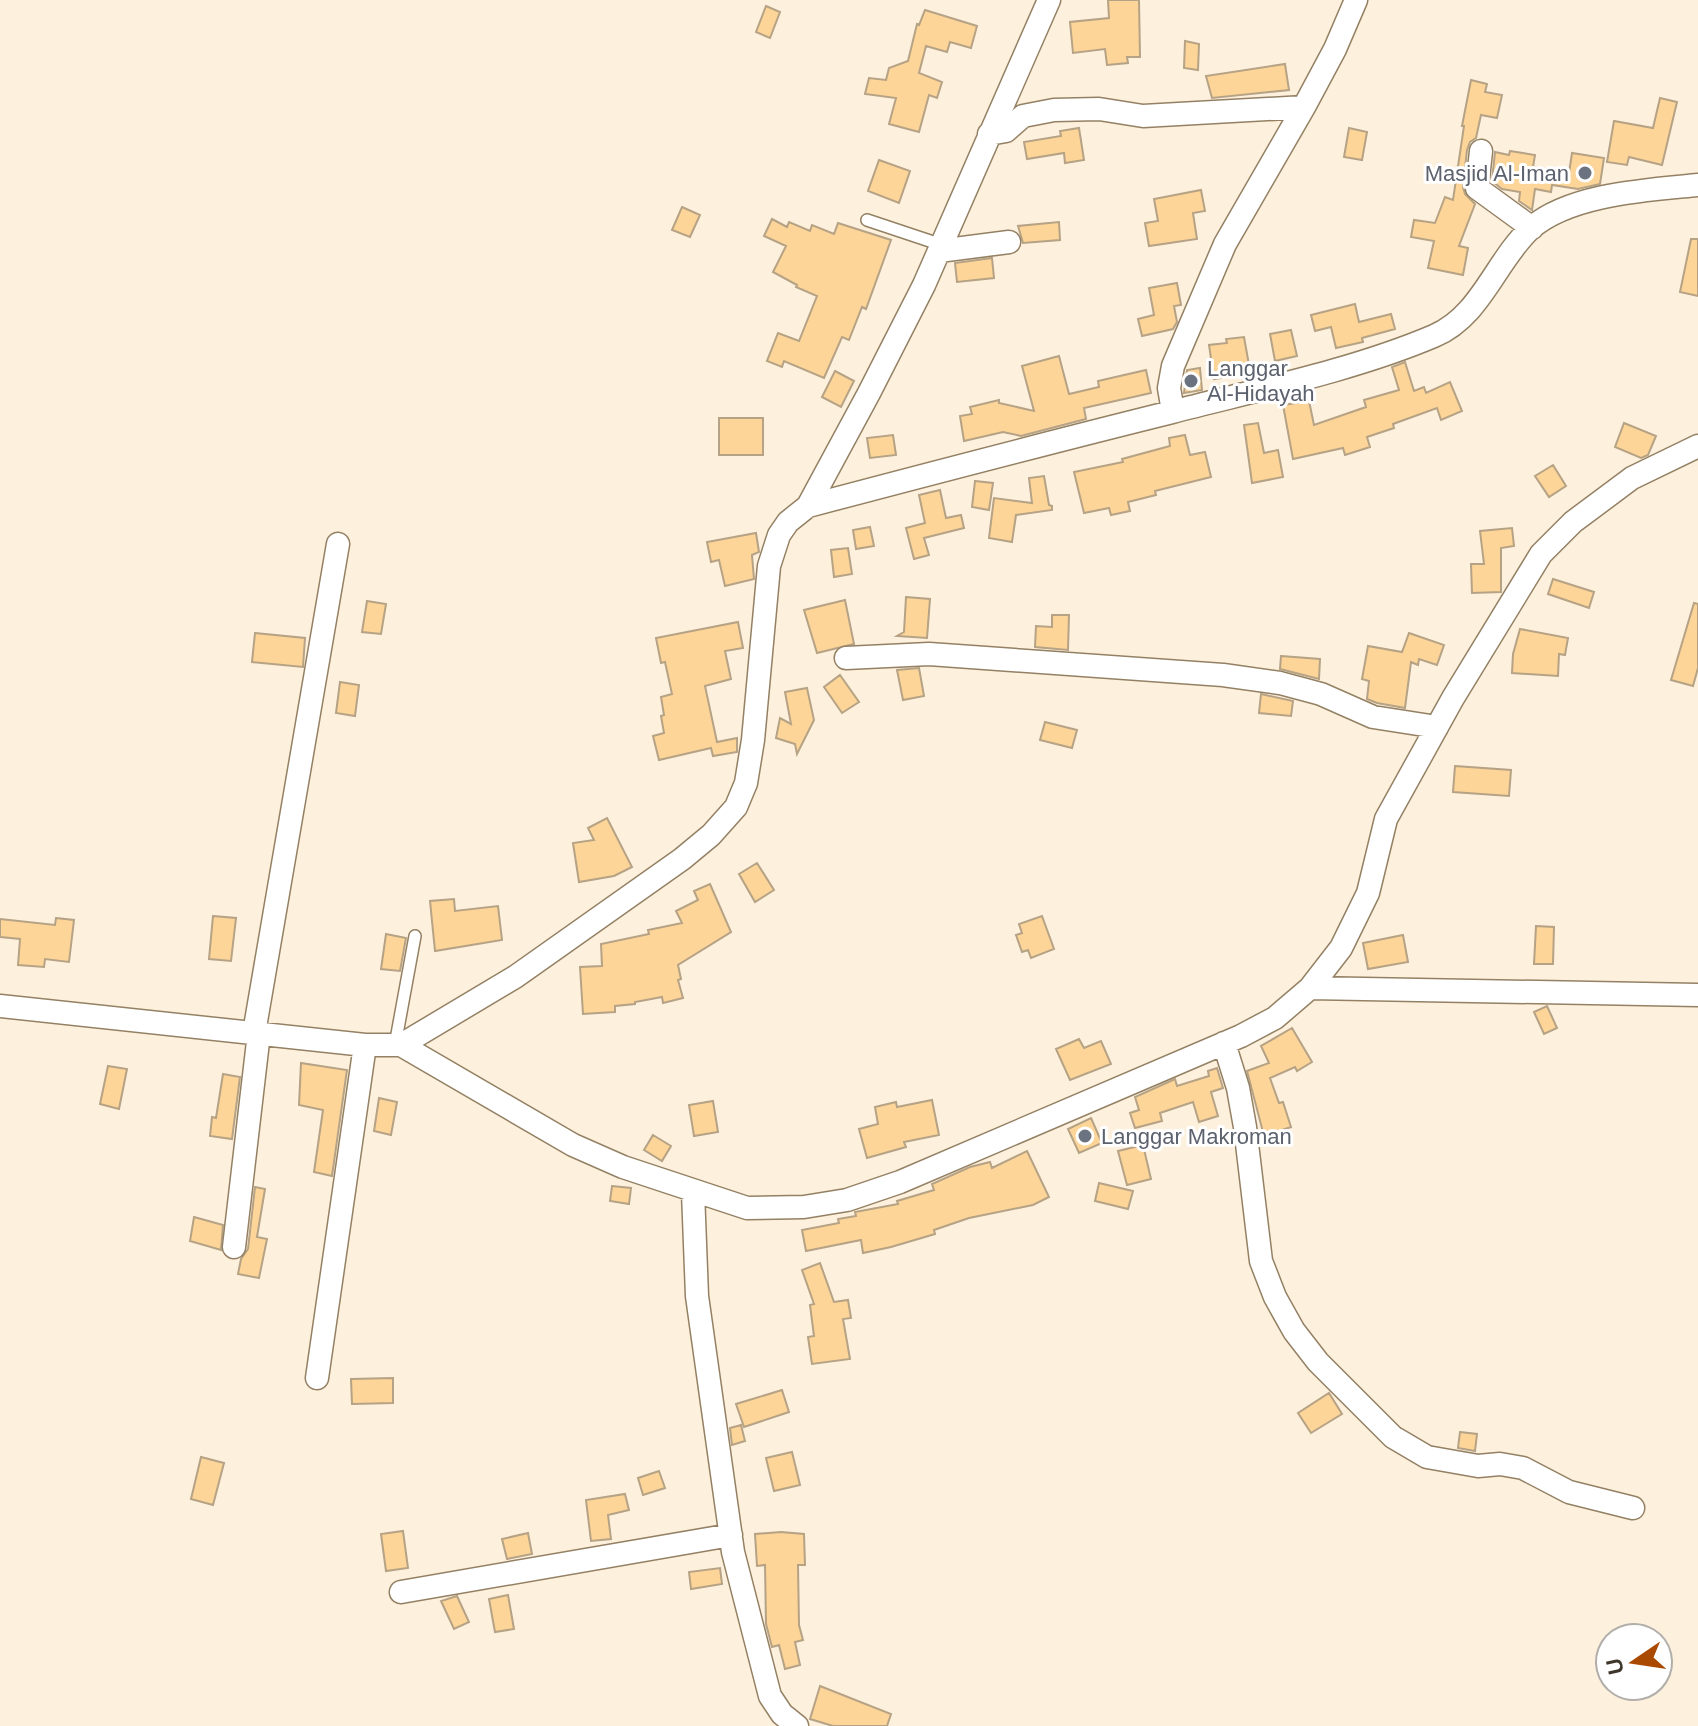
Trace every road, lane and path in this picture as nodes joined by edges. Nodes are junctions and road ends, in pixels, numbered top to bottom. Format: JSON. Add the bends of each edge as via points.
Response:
{"nodes":[{"id":1,"x":1049,"y":0,"type":"edge"},
{"id":2,"x":1356,"y":0,"type":"edge"},
{"id":3,"x":1304,"y":107,"type":"junction"},
{"id":4,"x":989,"y":134,"type":"junction"},
{"id":5,"x":1481,"y":151,"type":"dead end"},
{"id":6,"x":1697,"y":182,"type":"edge"},
{"id":7,"x":867,"y":220,"type":"dead end"},
{"id":8,"x":1532,"y":228,"type":"junction"},
{"id":9,"x":1009,"y":242,"type":"dead end"},
{"id":10,"x":941,"y":248,"type":"junction"},
{"id":11,"x":1173,"y":411,"type":"junction"},
{"id":12,"x":1698,"y":446,"type":"edge"},
{"id":13,"x":808,"y":506,"type":"junction"},
{"id":14,"x":338,"y":544,"type":"dead end"},
{"id":15,"x":846,"y":658,"type":"dead end"},
{"id":16,"x":1437,"y":727,"type":"junction"},
{"id":17,"x":415,"y":936,"type":"dead end"},
{"id":18,"x":1310,"y":988,"type":"junction"},
{"id":19,"x":1698,"y":995,"type":"edge"},
{"id":20,"x":0,"y":1006,"type":"edge"},
{"id":21,"x":256,"y":1033,"type":"junction"},
{"id":22,"x":1224,"y":1043,"type":"junction"},
{"id":23,"x":365,"y":1045,"type":"junction"},
{"id":24,"x":398,"y":1045,"type":"junction"},
{"id":25,"x":693,"y":1192,"type":"junction"},
{"id":26,"x":234,"y":1247,"type":"dead end"},
{"id":27,"x":317,"y":1378,"type":"dead end"},
{"id":28,"x":1633,"y":1508,"type":"dead end"},
{"id":29,"x":731,"y":1535,"type":"junction"},
{"id":30,"x":401,"y":1592,"type":"dead end"},
{"id":31,"x":797,"y":1726,"type":"edge"}],
"edges":[{"from":1,"to":4,"type":"street"},
{"from":2,"to":3,"type":"street"},
{"from":3,"to":4,"type":"street","via":[[1143,116],[1099,109],[1054,110],[1023,116],[1006,131]]},
{"from":3,"to":11,"type":"street","via":[[1225,244],[1184,339],[1170,376]]},
{"from":4,"to":10,"type":"street"},
{"from":5,"to":8,"type":"street","via":[[1477,188]]},
{"from":6,"to":8,"type":"street","via":[[1590,201],[1562,209]]},
{"from":7,"to":10,"type":"lane"},
{"from":8,"to":11,"type":"street","via":[[1471,308],[1448,329],[1381,355]]},
{"from":9,"to":10,"type":"street"},
{"from":10,"to":13,"type":"street"},
{"from":11,"to":13,"type":"street"},
{"from":12,"to":16,"type":"street","via":[[1632,478],[1554,539]]},
{"from":13,"to":24,"type":"street","via":[[779,535],[769,566],[753,740],[736,807],[711,835],[640,890],[515,977]]},
{"from":14,"to":21,"type":"street"},
{"from":15,"to":16,"type":"street","via":[[929,654],[1223,675],[1280,683],[1373,717]]},
{"from":16,"to":18,"type":"street","via":[[1386,819],[1368,893],[1355,921]]},
{"from":17,"to":24,"type":"lane"},
{"from":18,"to":19,"type":"street"},
{"from":18,"to":22,"type":"street","via":[[1275,1018]]},
{"from":20,"to":21,"type":"street"},
{"from":21,"to":23,"type":"street"},
{"from":21,"to":26,"type":"street"},
{"from":22,"to":25,"type":"street","via":[[847,1200],[747,1208]]},
{"from":22,"to":28,"type":"street","via":[[1245,1127],[1261,1261],[1294,1331],[1318,1362],[1393,1437],[1427,1457],[1523,1468],[1569,1492]]},
{"from":23,"to":24,"type":"street"},
{"from":23,"to":27,"type":"street"},
{"from":24,"to":25,"type":"street","via":[[573,1145]]},
{"from":25,"to":29,"type":"street","via":[[697,1296]]},
{"from":29,"to":30,"type":"street"},
{"from":29,"to":31,"type":"street","via":[[770,1696]]}]}
